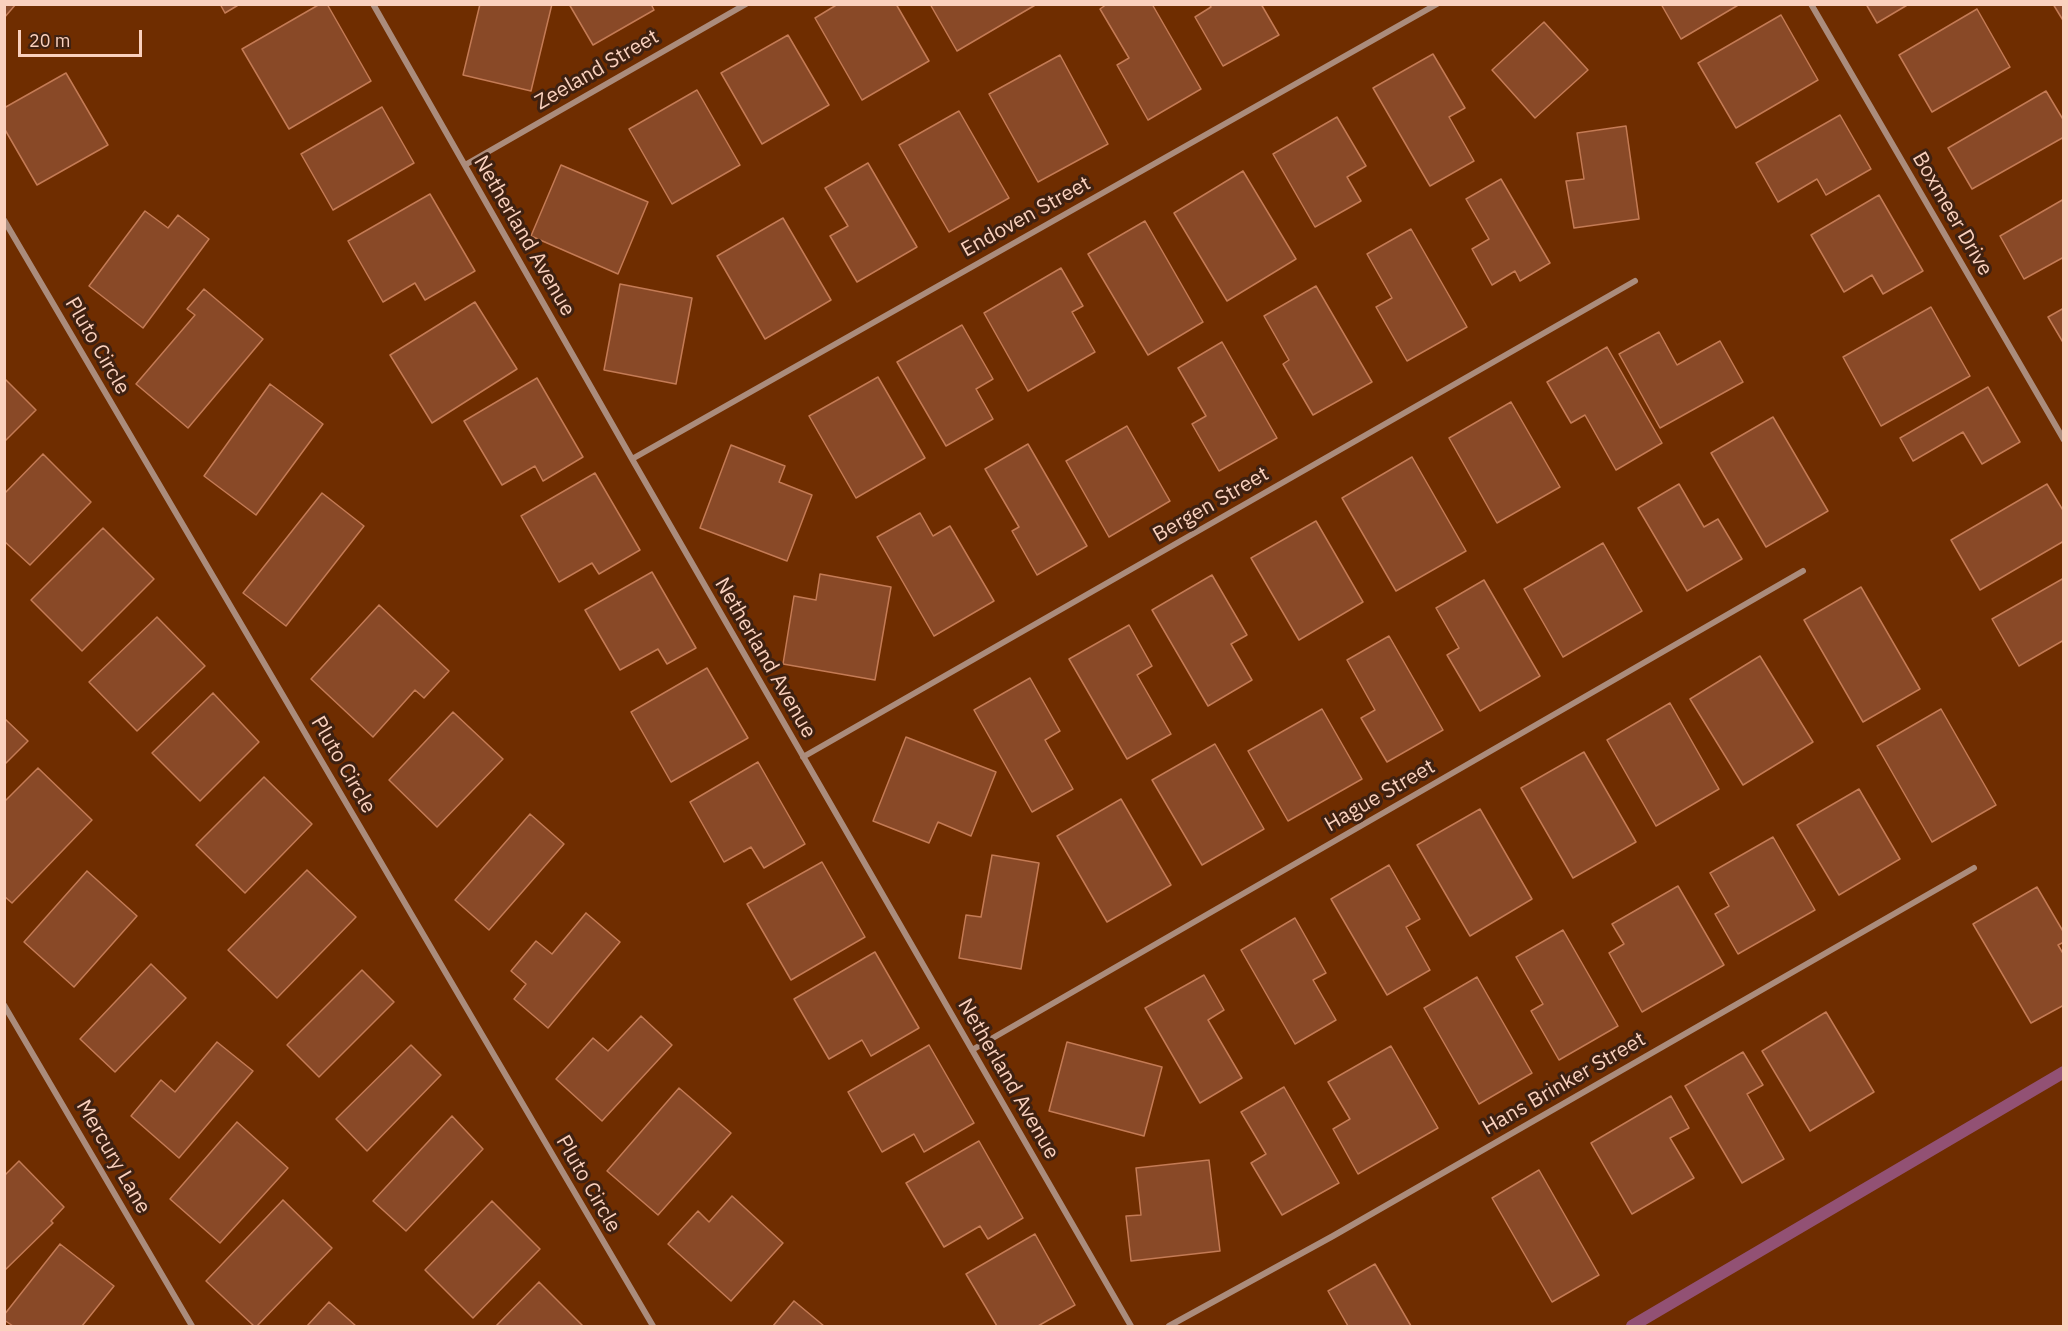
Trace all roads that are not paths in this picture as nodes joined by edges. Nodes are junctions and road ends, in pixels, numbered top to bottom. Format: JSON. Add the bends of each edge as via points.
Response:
{"nodes":[{"id":1,"x":373,"y":4,"type":"edge"},
{"id":2,"x":746,"y":4,"type":"edge"},
{"id":3,"x":1437,"y":4,"type":"edge"},
{"id":4,"x":1811,"y":4,"type":"edge"},
{"id":5,"x":465,"y":165,"type":"junction"},
{"id":6,"x":4,"y":220,"type":"edge"},
{"id":7,"x":1635,"y":281,"type":"dead end"},
{"id":8,"x":2064,"y":440,"type":"edge"},
{"id":9,"x":632,"y":459,"type":"junction"},
{"id":10,"x":1803,"y":572,"type":"dead end"},
{"id":11,"x":803,"y":757,"type":"junction"},
{"id":12,"x":1974,"y":868,"type":"dead end"},
{"id":13,"x":4,"y":1005,"type":"edge"},
{"id":14,"x":972,"y":1050,"type":"junction"},
{"id":15,"x":192,"y":1326,"type":"edge"},
{"id":16,"x":652,"y":1326,"type":"edge"},
{"id":17,"x":1131,"y":1326,"type":"edge"},
{"id":18,"x":1169,"y":1326,"type":"edge"}],
"edges":[{"from":1,"to":5,"type":"street","name":"Netherland Avenue"},
{"from":2,"to":5,"type":"street","name":"Zeeland Street"},
{"from":3,"to":9,"type":"street","name":"Endoven Street"},
{"from":4,"to":8,"type":"street","name":"Boxmeer Drive"},
{"from":5,"to":9,"type":"street","name":"Netherland Avenue"},
{"from":6,"to":16,"type":"street","name":"Pluto Circle"},
{"from":7,"to":11,"type":"street","name":"Bergen Street"},
{"from":9,"to":11,"type":"street","name":"Netherland Avenue"},
{"from":10,"to":14,"type":"street","name":"Hague Street"},
{"from":11,"to":14,"type":"street","name":"Netherland Avenue"},
{"from":12,"to":18,"type":"street","name":"Hans Brinker Street"},
{"from":13,"to":15,"type":"street","name":"Mercury Lane"},
{"from":14,"to":17,"type":"street","name":"Netherland Avenue"}]}
